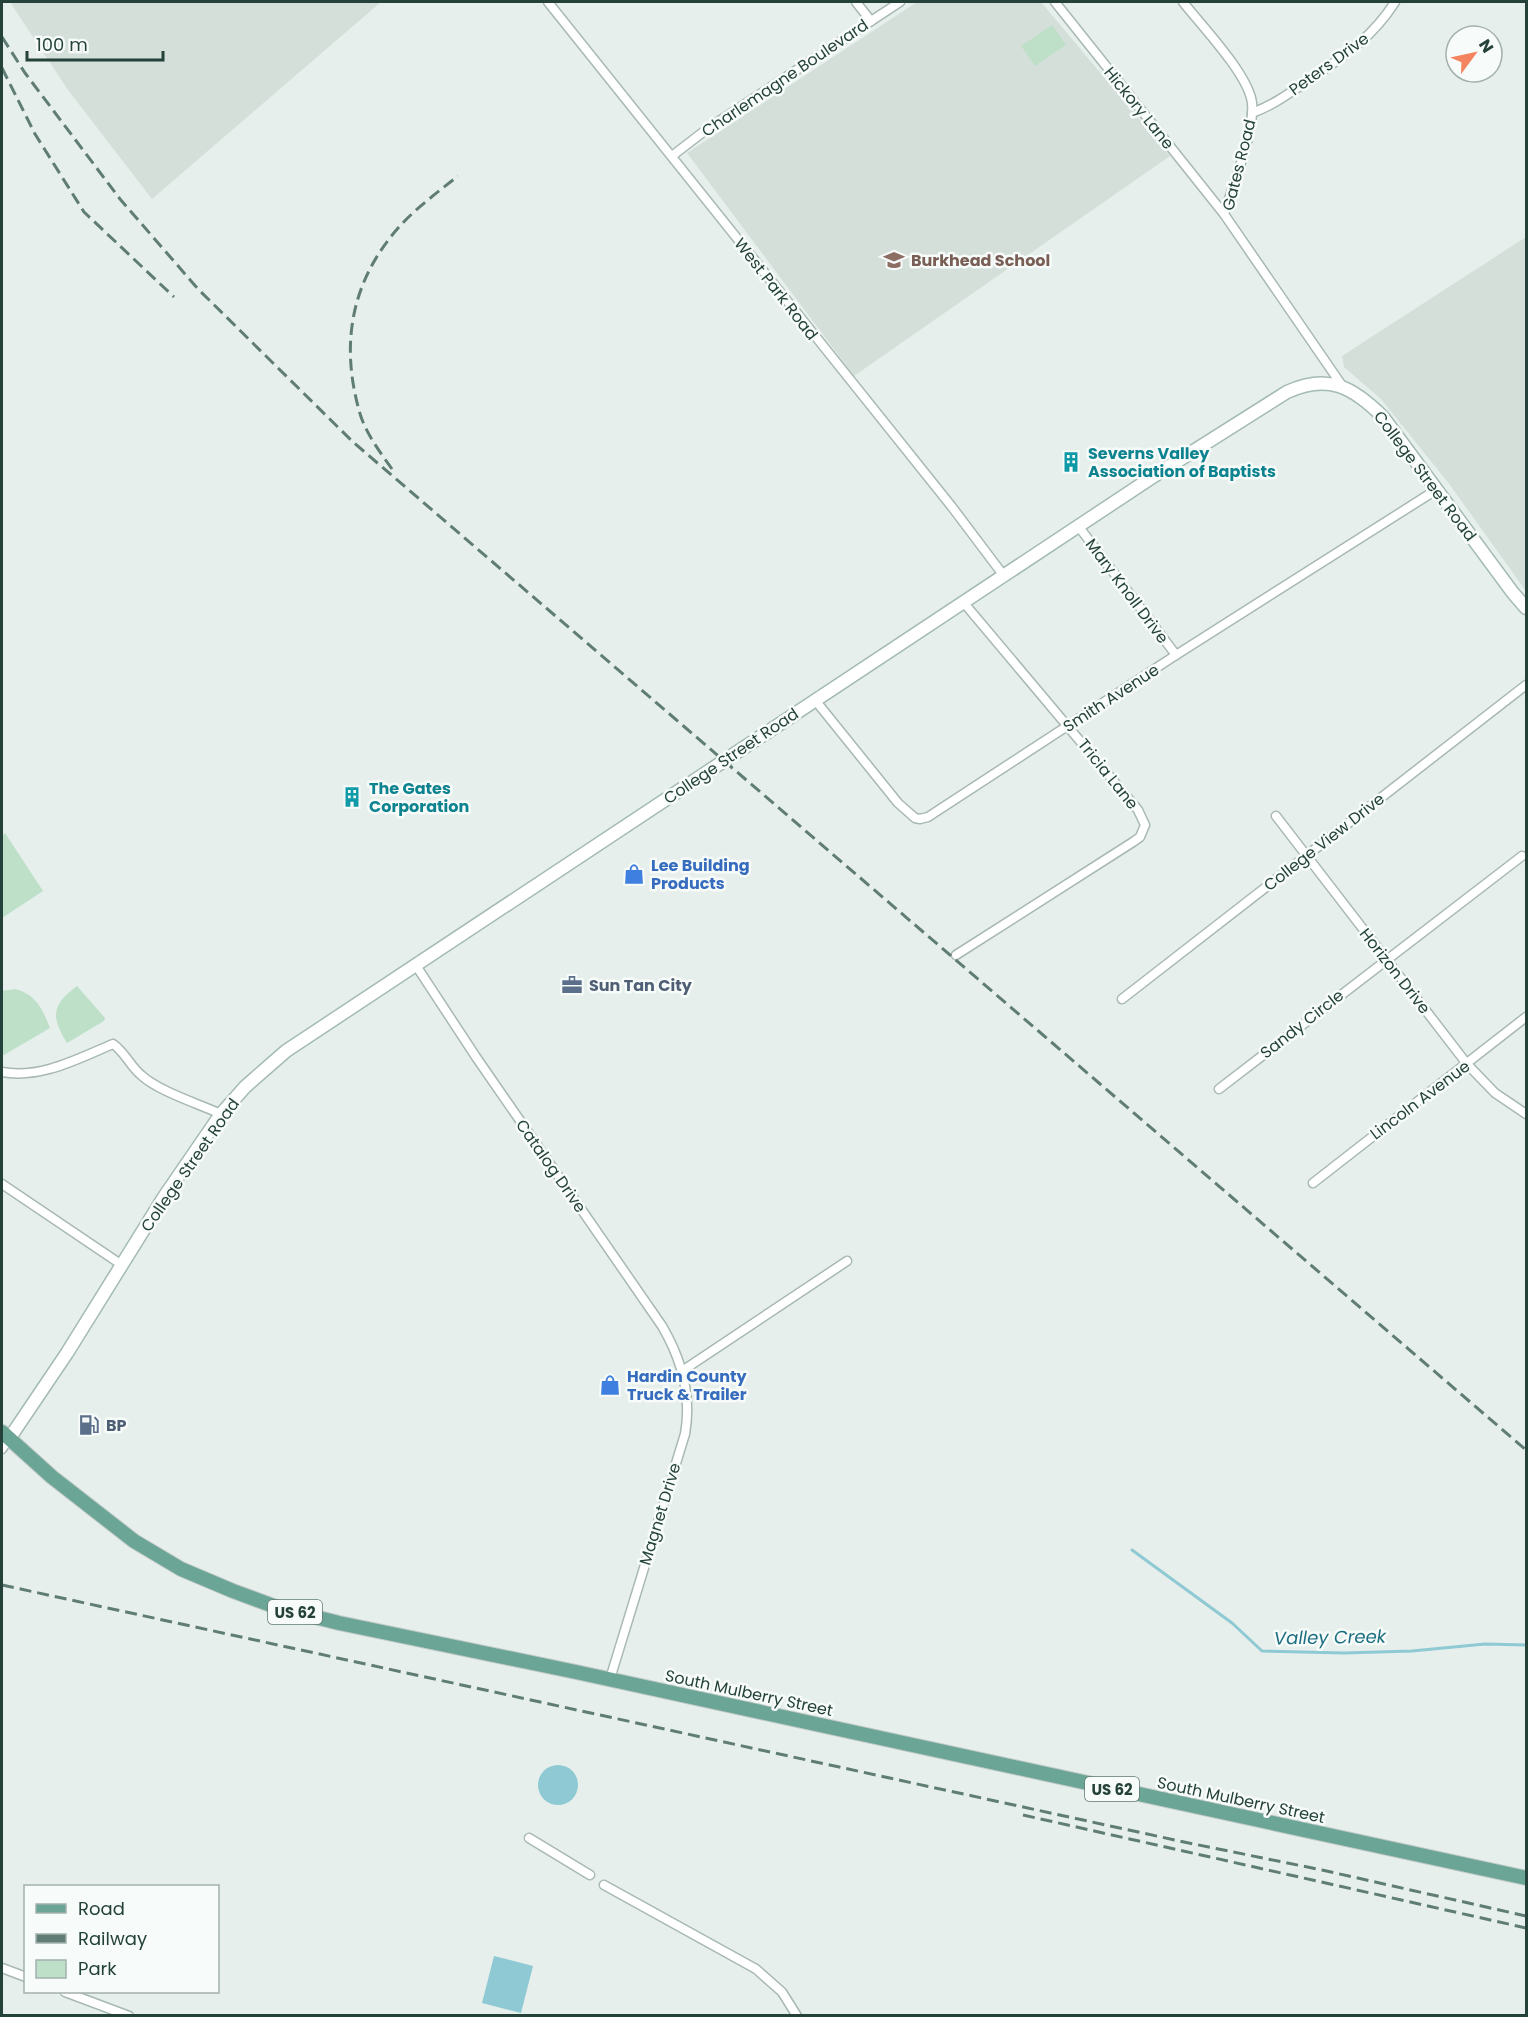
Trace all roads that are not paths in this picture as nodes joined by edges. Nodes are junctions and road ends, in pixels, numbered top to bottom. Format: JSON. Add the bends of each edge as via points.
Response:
{"nodes":[{"id":1,"x":548,"y":2,"type":"edge"},
{"id":2,"x":856,"y":2,"type":"edge"},
{"id":3,"x":900,"y":2,"type":"edge"},
{"id":4,"x":1055,"y":2,"type":"edge"},
{"id":5,"x":1183,"y":2,"type":"edge"},
{"id":6,"x":1395,"y":2,"type":"edge"},
{"id":7,"x":872,"y":21,"type":"junction"},
{"id":8,"x":1252,"y":113,"type":"junction"},
{"id":9,"x":672,"y":156,"type":"junction"},
{"id":10,"x":1224,"y":214,"type":"junction"},
{"id":11,"x":1343,"y":387,"type":"junction"},
{"id":12,"x":1436,"y":490,"type":"junction"},
{"id":13,"x":1078,"y":527,"type":"junction"},
{"id":14,"x":1004,"y":576,"type":"junction"},
{"id":15,"x":964,"y":603,"type":"junction"},
{"id":16,"x":1527,"y":608,"type":"edge"},
{"id":17,"x":1176,"y":655,"type":"junction"},
{"id":18,"x":1527,"y":685,"type":"edge"},
{"id":19,"x":814,"y":700,"type":"junction"},
{"id":20,"x":1068,"y":726,"type":"junction"},
{"id":21,"x":1276,"y":816,"type":"dead end"},
{"id":22,"x":1306,"y":855,"type":"junction"},
{"id":23,"x":1522,"y":856,"type":"dead end"},
{"id":24,"x":956,"y":955,"type":"dead end"},
{"id":25,"x":1386,"y":959,"type":"junction"},
{"id":26,"x":415,"y":964,"type":"junction"},
{"id":27,"x":1122,"y":999,"type":"dead end"},
{"id":28,"x":1527,"y":1017,"type":"edge"},
{"id":29,"x":1467,"y":1064,"type":"junction"},
{"id":30,"x":2,"y":1072,"type":"edge"},
{"id":31,"x":1219,"y":1089,"type":"dead end"},
{"id":32,"x":221,"y":1114,"type":"junction"},
{"id":33,"x":1527,"y":1114,"type":"edge"},
{"id":34,"x":1313,"y":1183,"type":"dead end"},
{"id":35,"x":2,"y":1184,"type":"edge"},
{"id":36,"x":847,"y":1261,"type":"dead end"},
{"id":37,"x":122,"y":1264,"type":"junction"},
{"id":38,"x":682,"y":1371,"type":"junction"},
{"id":39,"x":4,"y":1440,"type":"edge"},
{"id":40,"x":610,"y":1679,"type":"junction"},
{"id":41,"x":529,"y":1838,"type":"dead end"},
{"id":42,"x":590,"y":1875,"type":"dead end"},
{"id":43,"x":1527,"y":1878,"type":"edge"},
{"id":44,"x":604,"y":1884,"type":"dead end"},
{"id":45,"x":2,"y":1968,"type":"edge"},
{"id":46,"x":24,"y":1976,"type":"edge"},
{"id":47,"x":68,"y":1993,"type":"edge"},
{"id":48,"x":129,"y":2016,"type":"edge"},
{"id":49,"x":797,"y":2016,"type":"edge"}],
"edges":[{"from":1,"to":9,"type":"street","name":"West Park Road"},
{"from":2,"to":7,"type":"street"},
{"from":3,"to":7,"type":"street","name":"Charlemagne Boulevard"},
{"from":4,"to":10,"type":"street","name":"Hickory Lane"},
{"from":5,"to":8,"type":"street","name":"Gates Road","via":[[1244,81]]},
{"from":6,"to":8,"type":"street","name":"Peters Drive","via":[[1354,49],[1275,103]]},
{"from":7,"to":9,"type":"street","name":"Charlemagne Boulevard"},
{"from":8,"to":10,"type":"street","name":"Gates Road"},
{"from":9,"to":14,"type":"street","name":"West Park Road"},
{"from":10,"to":11,"type":"street","name":"Gates Road"},
{"from":11,"to":12,"type":"street","name":"College Street Road","via":[[1369,402],[1383,417]]},
{"from":11,"to":13,"type":"street","name":"College Street Road","via":[[1319,383],[1287,392]]},
{"from":12,"to":16,"type":"street","name":"College Street Road"},
{"from":12,"to":17,"type":"street","name":"Smith Avenue"},
{"from":13,"to":14,"type":"street","name":"College Street Road"},
{"from":13,"to":17,"type":"street","name":"Mary Knoll Drive"},
{"from":14,"to":15,"type":"street","name":"College Street Road"},
{"from":15,"to":19,"type":"street","name":"College Street Road"},
{"from":15,"to":20,"type":"street","name":"Tricia Lane"},
{"from":17,"to":20,"type":"street","name":"Smith Avenue"},
{"from":18,"to":22,"type":"street","name":"College View Drive"},
{"from":19,"to":20,"type":"street","name":"Smith Avenue","via":[[898,803],[920,819],[944,808]]},
{"from":19,"to":26,"type":"street","name":"College Street Road"},
{"from":20,"to":24,"type":"street","name":"Tricia Lane","via":[[1138,810],[1144,831],[1133,842]]},
{"from":21,"to":22,"type":"street","name":"Horizon Drive"},
{"from":22,"to":25,"type":"street","name":"Horizon Drive"},
{"from":22,"to":27,"type":"street","name":"College View Drive"},
{"from":23,"to":25,"type":"street","name":"Sandy Circle"},
{"from":25,"to":29,"type":"street","name":"Horizon Drive"},
{"from":25,"to":31,"type":"street","name":"Sandy Circle"},
{"from":26,"to":32,"type":"street","name":"College Street Road","via":[[286,1051]]},
{"from":26,"to":38,"type":"street","name":"Catalog Drive","via":[[662,1326]]},
{"from":28,"to":29,"type":"street","name":"Lincoln Avenue"},
{"from":29,"to":33,"type":"street","name":"Horizon Drive","via":[[1495,1094]]},
{"from":29,"to":34,"type":"street","name":"Lincoln Avenue"},
{"from":30,"to":32,"type":"street","via":[[48,1070],[113,1044],[142,1077]]},
{"from":32,"to":37,"type":"street","name":"College Street Road"},
{"from":35,"to":37,"type":"street"},
{"from":36,"to":38,"type":"street"},
{"from":37,"to":39,"type":"street","name":"College Street Road","via":[[67,1353]]},
{"from":38,"to":40,"type":"street","name":"Magnet Drive","via":[[688,1413],[685,1434]]},
{"from":39,"to":40,"type":"main road","name":"South Mulberry Street","number":"US 62","via":[[134,1541],[181,1569],[233,1591],[339,1623]]},
{"from":40,"to":43,"type":"main road","name":"South Mulberry Street","number":"US 62"},
{"from":41,"to":42,"type":"street"},
{"from":44,"to":49,"type":"street","via":[[756,1969],[782,1992]]},
{"from":45,"to":46,"type":"street"},
{"from":47,"to":48,"type":"street"}]}
